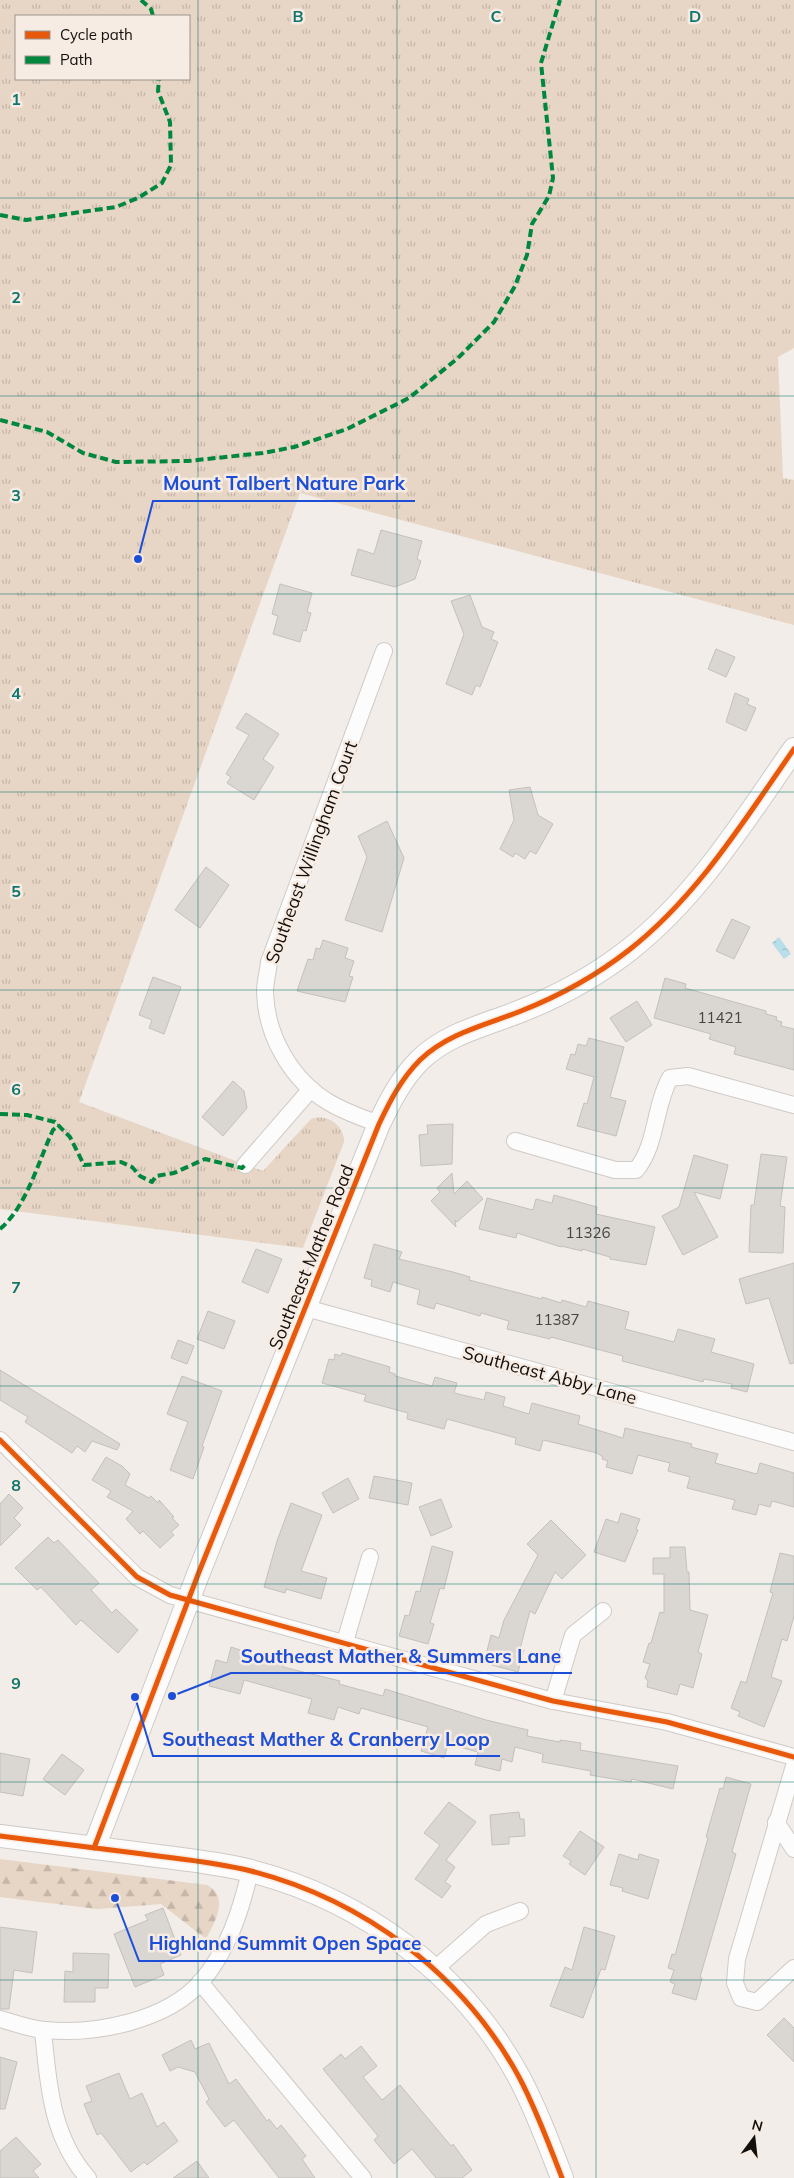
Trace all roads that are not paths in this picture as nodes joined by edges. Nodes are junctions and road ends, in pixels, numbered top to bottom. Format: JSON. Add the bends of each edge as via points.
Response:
{"nodes":[{"id":1,"x":384,"y":651,"type":"dead end"},
{"id":2,"x":794,"y":749,"type":"edge"},
{"id":3,"x":312,"y":1088,"type":"junction"},
{"id":4,"x":794,"y":1105,"type":"edge"},
{"id":5,"x":379,"y":1124,"type":"junction"},
{"id":6,"x":515,"y":1141,"type":"dead end"},
{"id":7,"x":245,"y":1165,"type":"dead end"},
{"id":8,"x":306,"y":1308,"type":"junction"},
{"id":9,"x":0,"y":1440,"type":"edge"},
{"id":10,"x":794,"y":1442,"type":"edge"},
{"id":11,"x":370,"y":1557,"type":"dead end"},
{"id":12,"x":189,"y":1601,"type":"junction"},
{"id":13,"x":602,"y":1611,"type":"dead end"},
{"id":14,"x":344,"y":1645,"type":"junction"},
{"id":15,"x":553,"y":1701,"type":"junction"},
{"id":16,"x":794,"y":1757,"type":"edge"},
{"id":17,"x":794,"y":1766,"type":"edge"},
{"id":18,"x":776,"y":1822,"type":"junction"},
{"id":19,"x":0,"y":1836,"type":"edge"},
{"id":20,"x":94,"y":1848,"type":"junction"},
{"id":21,"x":794,"y":1849,"type":"edge"},
{"id":22,"x":250,"y":1871,"type":"junction"},
{"id":23,"x":520,"y":1911,"type":"dead end"},
{"id":24,"x":794,"y":1968,"type":"edge"},
{"id":25,"x":435,"y":1969,"type":"junction"},
{"id":26,"x":200,"y":1982,"type":"junction"},
{"id":27,"x":0,"y":2019,"type":"edge"},
{"id":28,"x":43,"y":2030,"type":"junction"},
{"id":29,"x":88,"y":2178,"type":"edge"},
{"id":30,"x":363,"y":2178,"type":"edge"},
{"id":31,"x":562,"y":2178,"type":"edge"}],
"edges":[{"from":1,"to":3,"type":"street","name":"Southeast Willingham Court","via":[[269,962],[265,992],[271,1026],[284,1058]]},
{"from":2,"to":5,"type":"street","name":"Southeast Mather Road","via":[[696,885],[648,934],[578,983],[434,1048],[410,1070]]},
{"from":3,"to":5,"type":"street","name":"Southeast Willingham Court","via":[[330,1103]]},
{"from":3,"to":7,"type":"street"},
{"from":4,"to":6,"type":"street","via":[[688,1076],[670,1078],[662,1094],[645,1159],[636,1170],[615,1170]]},
{"from":5,"to":8,"type":"street","name":"Southeast Mather Road"},
{"from":8,"to":10,"type":"street","name":"Southeast Abby Lane"},
{"from":8,"to":12,"type":"street","name":"Southeast Mather Road"},
{"from":9,"to":12,"type":"street","via":[[137,1576],[170,1595]]},
{"from":11,"to":14,"type":"street"},
{"from":12,"to":14,"type":"street"},
{"from":12,"to":20,"type":"street","name":"Southeast Mather Road"},
{"from":13,"to":15,"type":"street","via":[[573,1635]]},
{"from":14,"to":15,"type":"street"},
{"from":15,"to":16,"type":"street","via":[[667,1722]]},
{"from":17,"to":18,"type":"street"},
{"from":18,"to":21,"type":"street"},
{"from":18,"to":24,"type":"street","via":[[737,1959],[735,1983],[741,1998],[757,2002]]},
{"from":19,"to":20,"type":"street"},
{"from":20,"to":22,"type":"street"},
{"from":22,"to":25,"type":"street","via":[[336,1902],[383,1929]]},
{"from":22,"to":26,"type":"street","via":[[228,1941]]},
{"from":23,"to":25,"type":"street","via":[[486,1924]]},
{"from":25,"to":31,"type":"street","via":[[473,2009],[509,2061],[533,2106]]},
{"from":26,"to":28,"type":"street","via":[[160,2010],[130,2022],[102,2029]]},
{"from":26,"to":30,"type":"street"},
{"from":27,"to":28,"type":"street"},
{"from":28,"to":29,"type":"street","via":[[51,2106],[67,2149]]}]}
